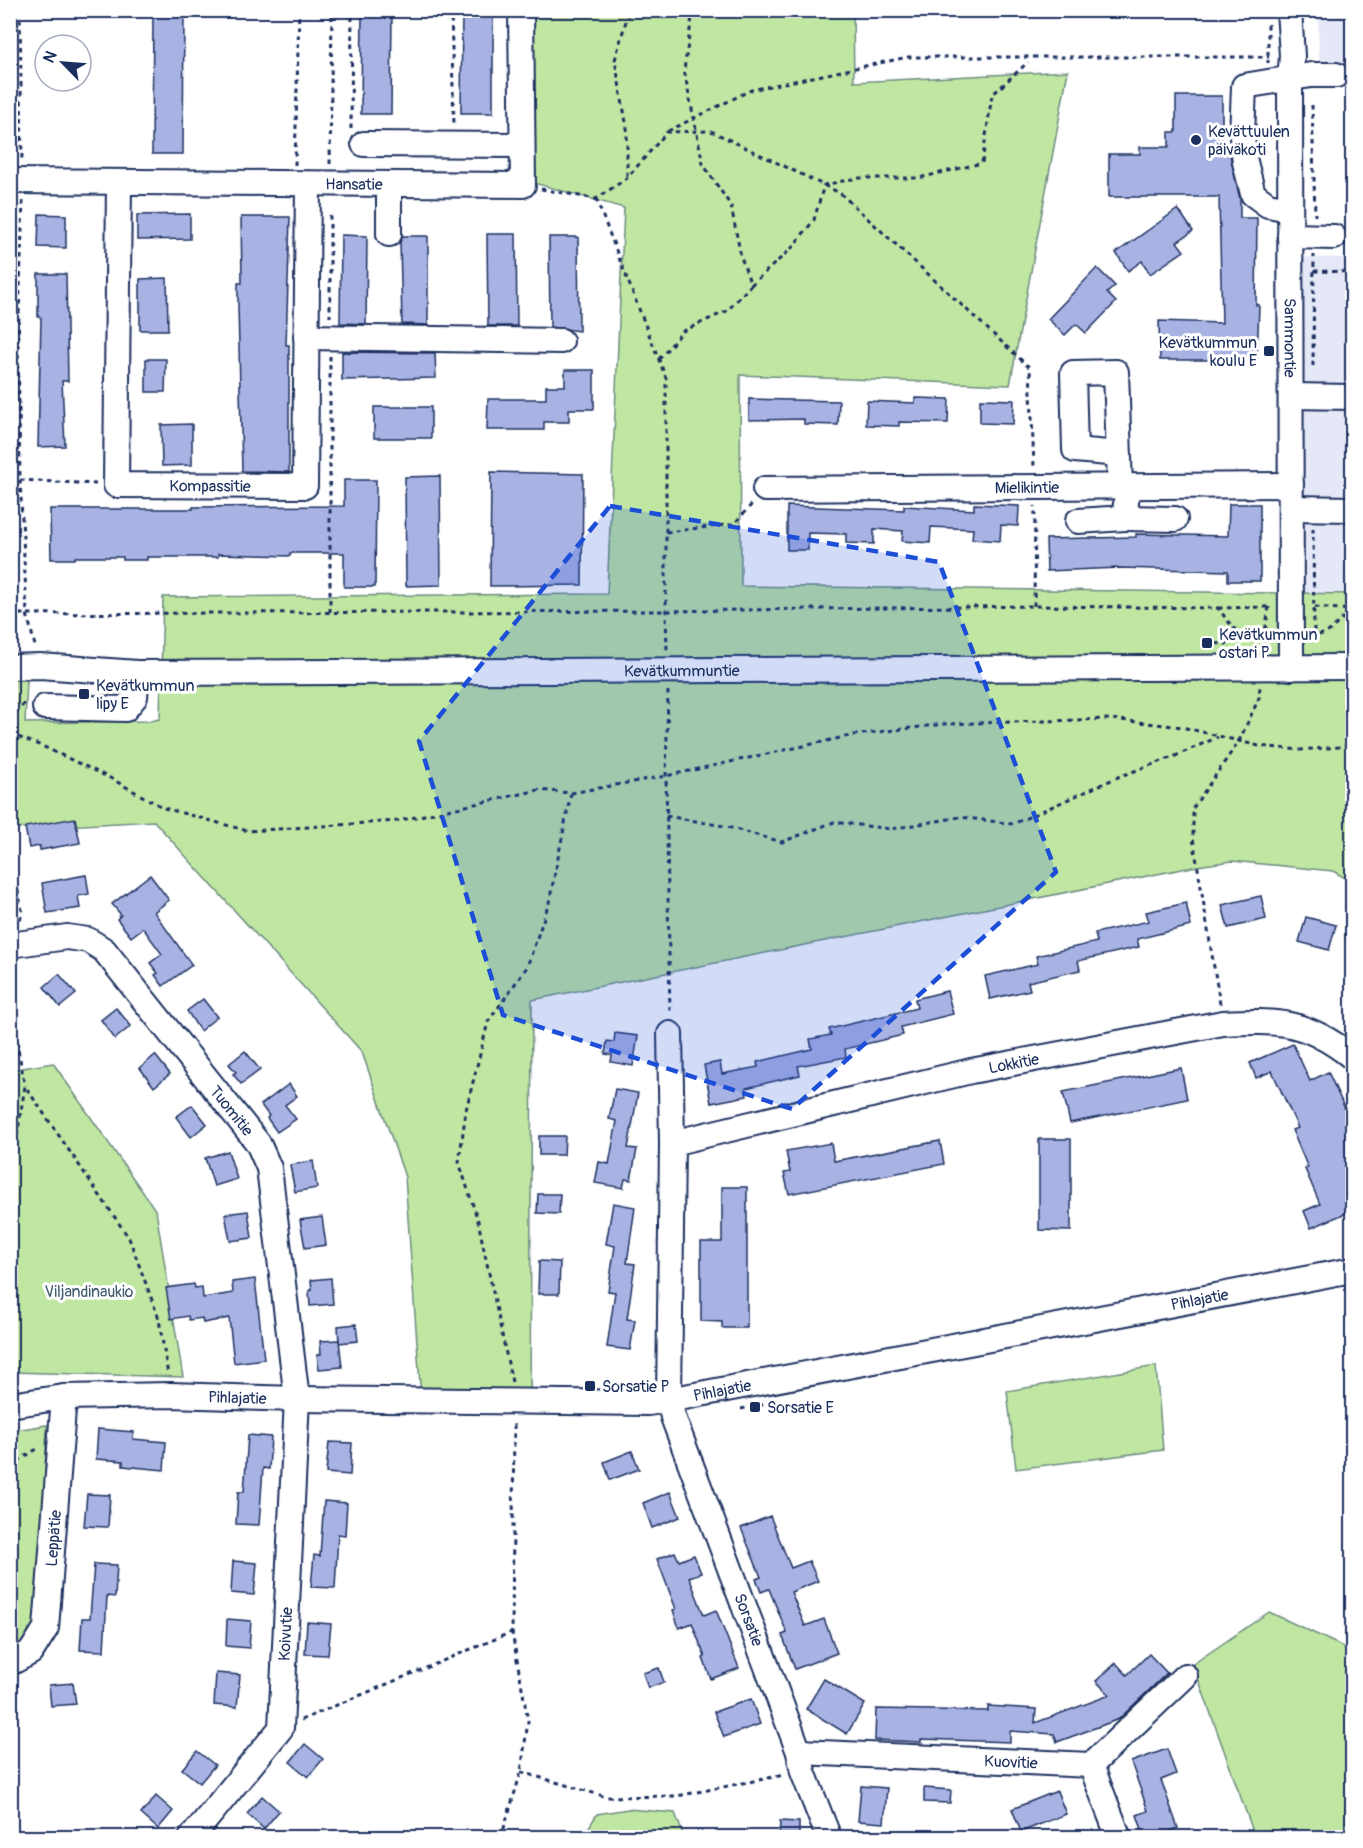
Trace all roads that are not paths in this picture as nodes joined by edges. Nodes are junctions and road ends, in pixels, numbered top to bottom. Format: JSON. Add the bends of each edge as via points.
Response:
{"nodes":[{"id":1,"x":521,"y":10,"type":"edge"},
{"id":2,"x":1289,"y":10,"type":"edge"},
{"id":3,"x":1298,"y":70,"type":"junction"},
{"id":4,"x":1336,"y":75,"type":"dead end"},
{"id":5,"x":364,"y":144,"type":"road end"},
{"id":6,"x":522,"y":146,"type":"junction"},
{"id":7,"x":17,"y":182,"type":"edge"},
{"id":8,"x":118,"y":183,"type":"junction"},
{"id":9,"x":311,"y":185,"type":"junction"},
{"id":10,"x":389,"y":185,"type":"junction"},
{"id":11,"x":1290,"y":209,"type":"junction"},
{"id":12,"x":389,"y":234,"type":"dead end"},
{"id":13,"x":1290,"y":236,"type":"junction"},
{"id":14,"x":1325,"y":237,"type":"road end"},
{"id":15,"x":318,"y":338,"type":"junction"},
{"id":16,"x":561,"y":341,"type":"dead end"},
{"id":17,"x":1302,"y":396,"type":"junction"},
{"id":18,"x":1353,"y":397,"type":"edge"},
{"id":19,"x":1119,"y":454,"type":"dead end"},
{"id":20,"x":1123,"y":487,"type":"junction"},
{"id":21,"x":765,"y":489,"type":"road end"},
{"id":22,"x":1298,"y":501,"type":"junction"},
{"id":23,"x":1353,"y":509,"type":"edge"},
{"id":24,"x":1125,"y":518,"type":"junction"},
{"id":25,"x":1175,"y":519,"type":"dead end"},
{"id":26,"x":1078,"y":521,"type":"dead end"},
{"id":27,"x":10,"y":667,"type":"edge"},
{"id":28,"x":1353,"y":667,"type":"edge"},
{"id":29,"x":1292,"y":668,"type":"junction"},
{"id":30,"x":138,"y":673,"type":"junction"},
{"id":31,"x":45,"y":707,"type":"dead end"},
{"id":32,"x":10,"y":945,"type":"edge"},
{"id":33,"x":670,"y":1034,"type":"road end"},
{"id":34,"x":1353,"y":1057,"type":"edge"},
{"id":35,"x":672,"y":1143,"type":"junction"},
{"id":36,"x":1353,"y":1270,"type":"edge"},
{"id":37,"x":64,"y":1397,"type":"junction"},
{"id":38,"x":297,"y":1399,"type":"junction"},
{"id":39,"x":669,"y":1400,"type":"junction"},
{"id":40,"x":10,"y":1405,"type":"edge"},
{"id":41,"x":10,"y":1663,"type":"edge"},
{"id":42,"x":1185,"y":1676,"type":"dead end"},
{"id":43,"x":801,"y":1762,"type":"junction"},
{"id":44,"x":1091,"y":1765,"type":"junction"},
{"id":45,"x":191,"y":1838,"type":"edge"},
{"id":46,"x":829,"y":1838,"type":"edge"},
{"id":47,"x":1119,"y":1838,"type":"edge"}],
"edges":[{"from":1,"to":6,"type":"street"},
{"from":2,"to":3,"type":"street","name":"Sammontie"},
{"from":3,"to":4,"type":"street"},
{"from":3,"to":11,"type":"street","name":"Sammontie"},
{"from":3,"to":11,"type":"street","via":[[1244,86],[1242,137],[1253,194],[1268,205]]},
{"from":5,"to":6,"type":"street"},
{"from":6,"to":10,"type":"street","name":"Hansatie","via":[[523,185]]},
{"from":7,"to":8,"type":"street","name":"Hansatie"},
{"from":8,"to":9,"type":"street","name":"Hansatie"},
{"from":8,"to":15,"type":"street","name":"Kompassitie","via":[[116,485],[305,486]]},
{"from":9,"to":10,"type":"street","name":"Hansatie"},
{"from":9,"to":15,"type":"street","name":"Kompassitie"},
{"from":10,"to":12,"type":"street"},
{"from":11,"to":13,"type":"street","name":"Sammontie"},
{"from":13,"to":14,"type":"street"},
{"from":13,"to":17,"type":"street","name":"Sammontie"},
{"from":15,"to":16,"type":"street"},
{"from":17,"to":18,"type":"street"},
{"from":17,"to":22,"type":"street","name":"Sammontie"},
{"from":19,"to":20,"type":"street"},
{"from":20,"to":21,"type":"street","name":"Mielikintie"},
{"from":20,"to":22,"type":"street","name":"Mielikintie"},
{"from":20,"to":24,"type":"street"},
{"from":22,"to":23,"type":"street","name":"Mielikintie"},
{"from":22,"to":29,"type":"street","name":"Sammontie","via":[[1303,637]]},
{"from":24,"to":25,"type":"street"},
{"from":24,"to":26,"type":"street"},
{"from":27,"to":30,"type":"street","name":"Kevätkummuntie"},
{"from":28,"to":29,"type":"street","name":"Kevätkummuntie"},
{"from":29,"to":30,"type":"street","name":"Kevätkummuntie"},
{"from":30,"to":31,"type":"street","via":[[135,697],[125,709]]},
{"from":32,"to":38,"type":"street","name":"Tuomitie","via":[[66,937],[88,940],[104,950],[258,1143],[269,1168]]},
{"from":33,"to":35,"type":"street"},
{"from":34,"to":35,"type":"street","name":"Lokkitie","via":[[1331,1040],[1295,1025],[1263,1021],[1223,1023],[971,1071]]},
{"from":35,"to":39,"type":"street"},
{"from":36,"to":39,"type":"street","name":"Pihlajatie"},
{"from":37,"to":38,"type":"street","name":"Pihlajatie"},
{"from":37,"to":40,"type":"street","name":"Pihlajatie"},
{"from":37,"to":41,"type":"street","name":"Leppätie","via":[[46,1628],[31,1653]]},
{"from":38,"to":39,"type":"street","name":"Pihlajatie","via":[[648,1403]]},
{"from":38,"to":45,"type":"street","name":"Koivutie","via":[[281,1728]]},
{"from":39,"to":43,"type":"street","name":"Sorsatie"},
{"from":42,"to":44,"type":"street"},
{"from":43,"to":44,"type":"street","name":"Kuovitie"},
{"from":43,"to":46,"type":"street","name":"Sorsatie"},
{"from":44,"to":47,"type":"street"}]}
